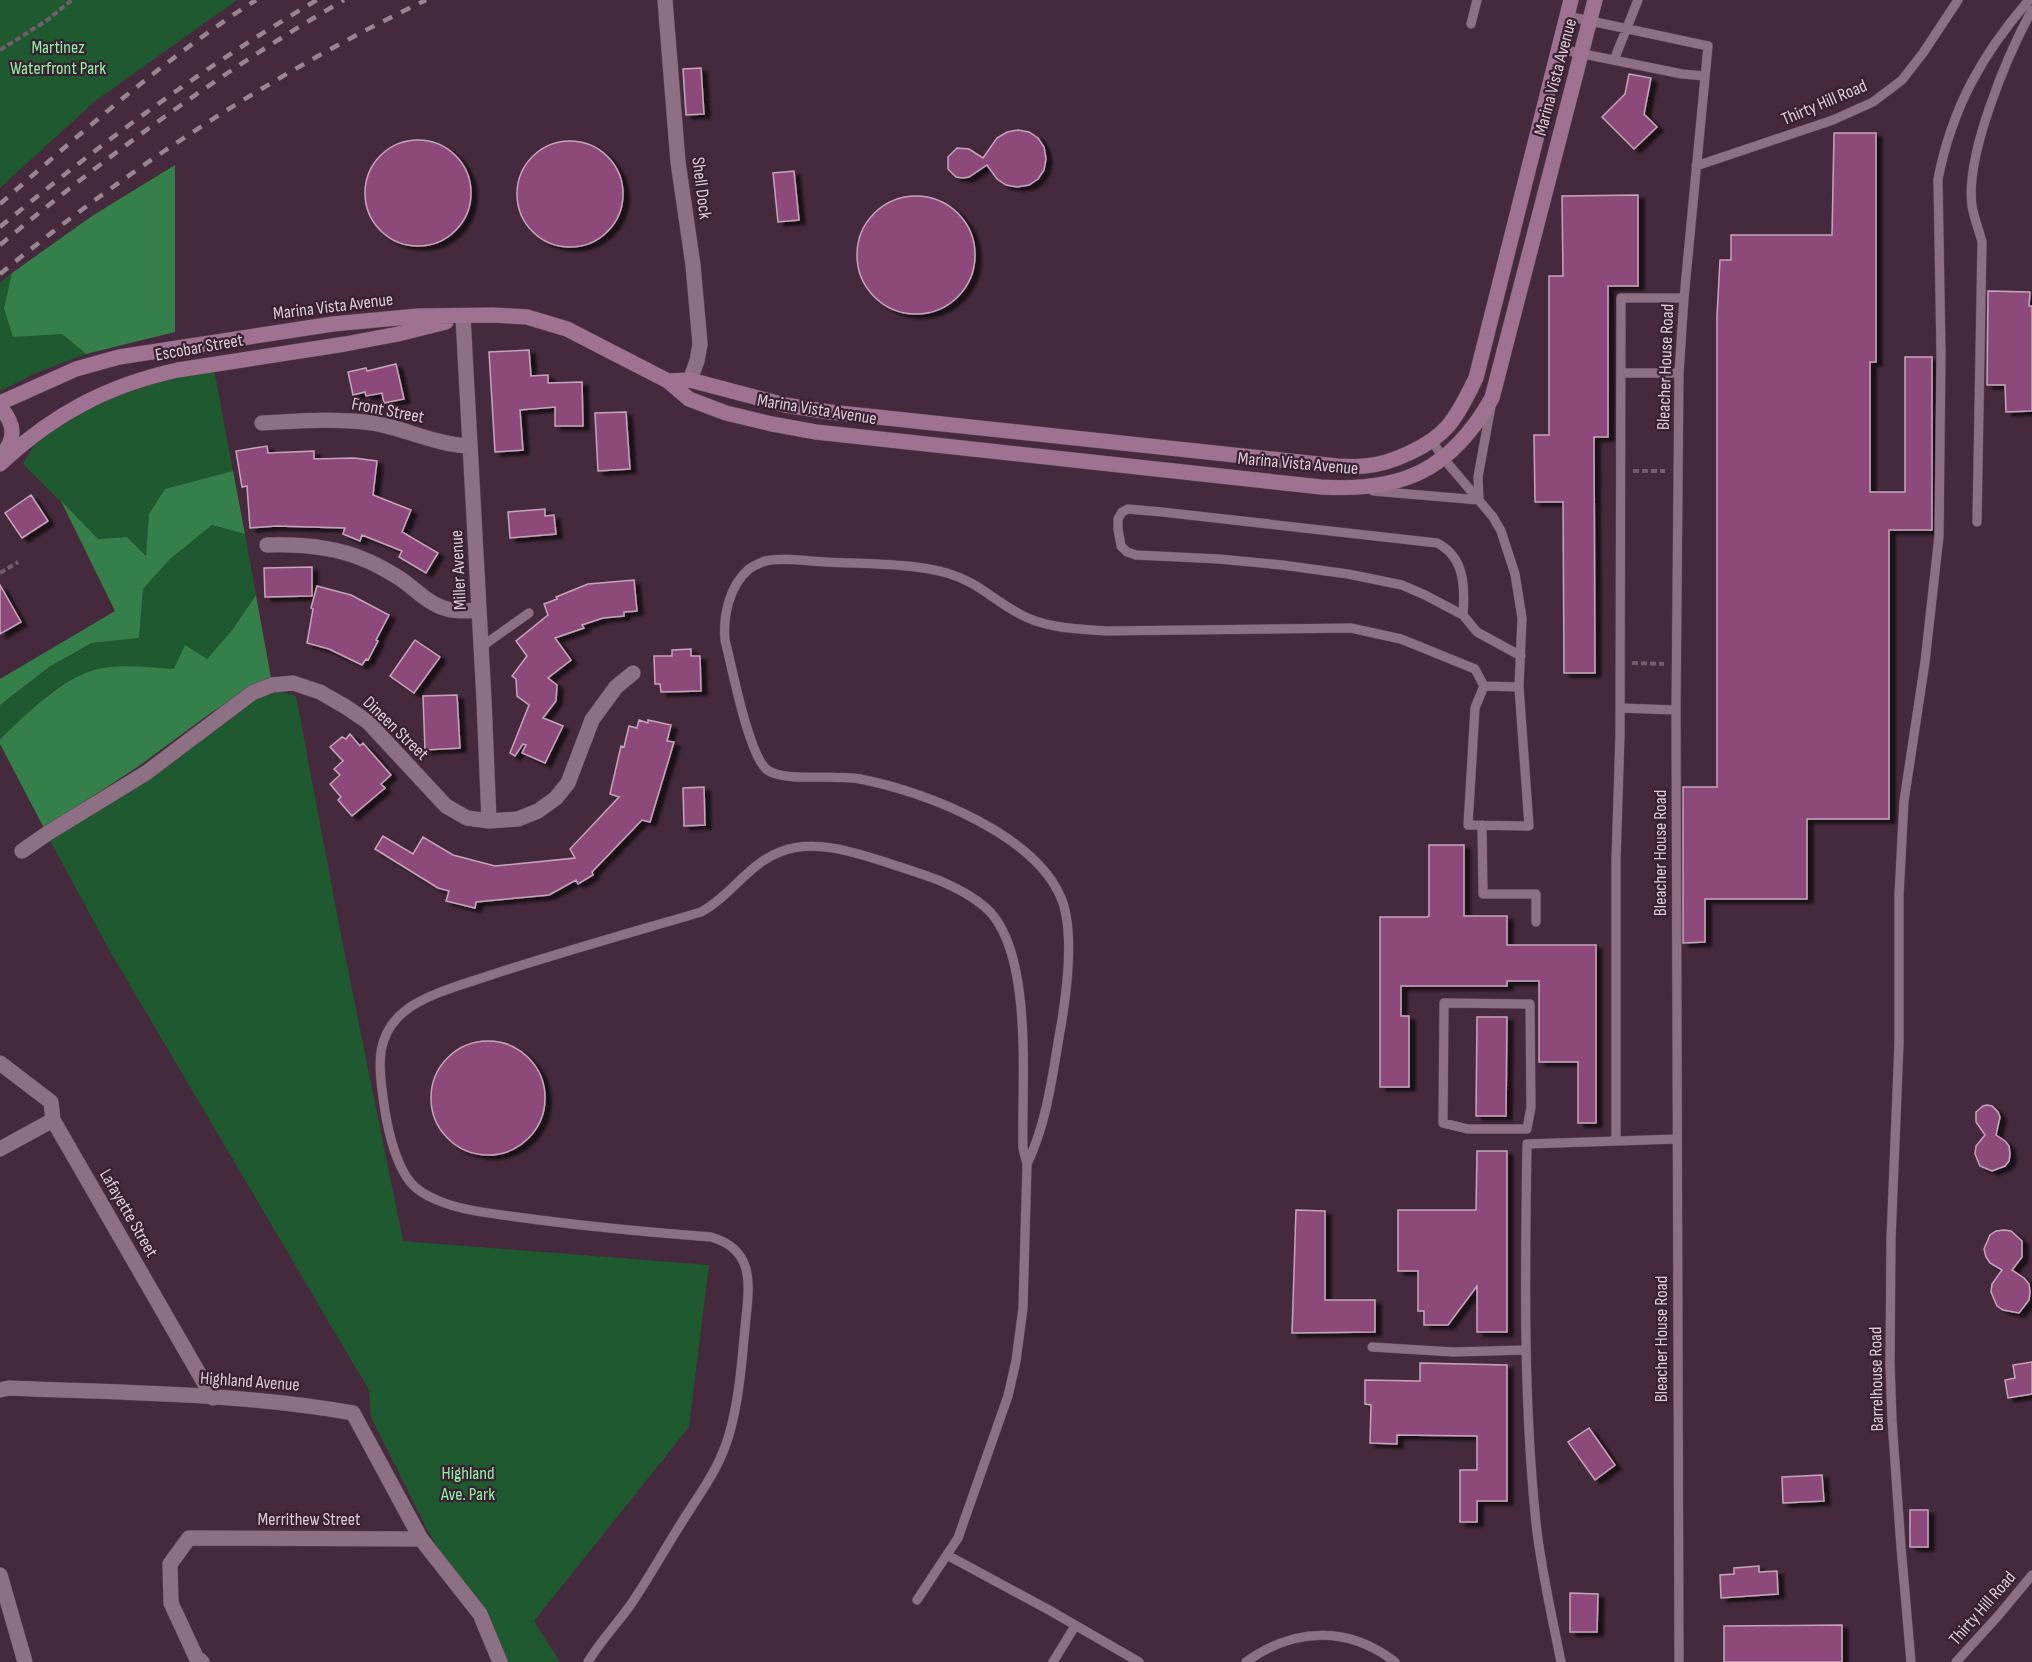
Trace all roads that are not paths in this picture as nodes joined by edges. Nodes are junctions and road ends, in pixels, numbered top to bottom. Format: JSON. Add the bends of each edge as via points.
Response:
{"nodes":[{"id":1,"x":665,"y":0,"type":"edge"},
{"id":2,"x":1476,"y":0,"type":"edge"},
{"id":3,"x":1571,"y":0,"type":"edge"},
{"id":4,"x":1595,"y":0,"type":"edge"},
{"id":5,"x":1638,"y":0,"type":"edge"},
{"id":6,"x":1958,"y":0,"type":"edge"},
{"id":7,"x":2029,"y":0,"type":"edge"},
{"id":8,"x":2032,"y":10,"type":"edge"},
{"id":9,"x":1567,"y":16,"type":"junction"},
{"id":10,"x":1590,"y":21,"type":"junction"},
{"id":11,"x":1471,"y":24,"type":"dead end"},
{"id":12,"x":1626,"y":28,"type":"junction"},
{"id":13,"x":1559,"y":49,"type":"junction"},
{"id":14,"x":1582,"y":54,"type":"junction"},
{"id":15,"x":1614,"y":60,"type":"junction"},
{"id":16,"x":1705,"y":76,"type":"junction"},
{"id":17,"x":1696,"y":166,"type":"junction"},
{"id":18,"x":1684,"y":298,"type":"junction"},
{"id":19,"x":463,"y":317,"type":"junction"},
{"id":20,"x":1621,"y":373,"type":"junction"},
{"id":21,"x":1678,"y":373,"type":"junction"},
{"id":22,"x":690,"y":380,"type":"junction"},
{"id":23,"x":668,"y":381,"type":"junction"},
{"id":24,"x":1492,"y":398,"type":"junction"},
{"id":25,"x":0,"y":405,"type":"edge"},
{"id":26,"x":262,"y":423,"type":"dead end"},
{"id":27,"x":1432,"y":441,"type":"junction"},
{"id":28,"x":470,"y":446,"type":"junction"},
{"id":29,"x":0,"y":458,"type":"edge"},
{"id":30,"x":1444,"y":459,"type":"junction"},
{"id":31,"x":0,"y":464,"type":"edge"},
{"id":32,"x":1350,"y":489,"type":"junction"},
{"id":33,"x":1479,"y":500,"type":"junction"},
{"id":34,"x":1977,"y":522,"type":"dead end"},
{"id":35,"x":267,"y":545,"type":"dead end"},
{"id":36,"x":480,"y":610,"type":"junction"},
{"id":37,"x":529,"y":613,"type":"dead end"},
{"id":38,"x":1463,"y":615,"type":"junction"},
{"id":39,"x":481,"y":648,"type":"junction"},
{"id":40,"x":1521,"y":656,"type":"junction"},
{"id":41,"x":633,"y":673,"type":"dead end"},
{"id":42,"x":1484,"y":686,"type":"junction"},
{"id":43,"x":1519,"y":687,"type":"junction"},
{"id":44,"x":1620,"y":708,"type":"junction"},
{"id":45,"x":1676,"y":710,"type":"junction"},
{"id":46,"x":489,"y":821,"type":"junction"},
{"id":47,"x":1482,"y":825,"type":"junction"},
{"id":48,"x":22,"y":851,"type":"dead end"},
{"id":49,"x":1536,"y":922,"type":"dead end"},
{"id":50,"x":0,"y":1063,"type":"edge"},
{"id":51,"x":52,"y":1120,"type":"junction"},
{"id":52,"x":1527,"y":1129,"type":"joint"},
{"id":53,"x":1677,"y":1139,"type":"junction"},
{"id":54,"x":1616,"y":1141,"type":"junction"},
{"id":55,"x":0,"y":1149,"type":"edge"},
{"id":56,"x":1027,"y":1164,"type":"junction"},
{"id":57,"x":1372,"y":1347,"type":"dead end"},
{"id":58,"x":1526,"y":1350,"type":"junction"},
{"id":59,"x":0,"y":1390,"type":"edge"},
{"id":60,"x":213,"y":1398,"type":"junction"},
{"id":61,"x":421,"y":1539,"type":"junction"},
{"id":62,"x":947,"y":1555,"type":"junction"},
{"id":63,"x":0,"y":1575,"type":"edge"},
{"id":64,"x":2032,"y":1575,"type":"edge"},
{"id":65,"x":917,"y":1600,"type":"dead end"},
{"id":66,"x":1075,"y":1626,"type":"junction"},
{"id":67,"x":25,"y":1662,"type":"edge"},
{"id":68,"x":202,"y":1662,"type":"edge"},
{"id":69,"x":500,"y":1662,"type":"edge"},
{"id":70,"x":588,"y":1662,"type":"edge"},
{"id":71,"x":1053,"y":1662,"type":"edge"},
{"id":72,"x":1139,"y":1662,"type":"edge"},
{"id":73,"x":1246,"y":1662,"type":"edge"},
{"id":74,"x":1395,"y":1662,"type":"edge"},
{"id":75,"x":1561,"y":1662,"type":"edge"},
{"id":76,"x":1679,"y":1662,"type":"edge"},
{"id":77,"x":1911,"y":1662,"type":"edge"},
{"id":78,"x":1956,"y":1662,"type":"edge"}],
"edges":[{"from":1,"to":22,"type":"street","name":"Shell Dock","via":[[678,162],[700,344]]},
{"from":2,"to":11,"type":"lane"},
{"from":3,"to":9,"type":"main road","name":"Marina Vista Avenue"},
{"from":4,"to":10,"type":"main road","name":"Marina Vista Avenue"},
{"from":5,"to":12,"type":"lane"},
{"from":6,"to":17,"type":"lane","name":"Thirty Hill Road","via":[[1902,80],[1873,102],[1833,120]]},
{"from":7,"to":77,"type":"lane","name":"Barrelhouse Road","via":[[1993,46],[1966,90],[1949,132],[1938,179],[1939,536],[1904,801],[1891,1239],[1890,1364]]},
{"from":8,"to":34,"type":"lane","via":[[2004,68],[1974,168],[1972,205],[1982,242]]},
{"from":9,"to":10,"type":"lane"},
{"from":9,"to":13,"type":"main road","name":"Marina Vista Avenue"},
{"from":10,"to":12,"type":"lane"},
{"from":10,"to":14,"type":"main road","name":"Marina Vista Avenue"},
{"from":12,"to":15,"type":"lane"},
{"from":12,"to":16,"type":"lane","name":"Bleacher House Road","via":[[1708,46]]},
{"from":13,"to":14,"type":"lane"},
{"from":13,"to":27,"type":"main road","name":"Marina Vista Avenue","via":[[1476,378],[1448,426]]},
{"from":14,"to":15,"type":"lane"},
{"from":14,"to":24,"type":"main road","name":"Marina Vista Avenue"},
{"from":15,"to":16,"type":"lane"},
{"from":16,"to":17,"type":"lane","name":"Bleacher House Road"},
{"from":17,"to":18,"type":"lane","name":"Bleacher House Road"},
{"from":18,"to":20,"type":"lane","via":[[1621,298]]},
{"from":18,"to":21,"type":"lane","name":"Bleacher House Road"},
{"from":19,"to":23,"type":"main road","name":"Marina Vista Avenue","via":[[527,317],[567,329]]},
{"from":19,"to":25,"type":"main road","name":"Marina Vista Avenue","via":[[418,316],[333,324],[119,357],[76,369]]},
{"from":19,"to":28,"type":"street","name":"Miller Avenue"},
{"from":19,"to":31,"type":"main road","name":"Escobar Street","via":[[398,334],[144,377],[95,396],[45,426]]},
{"from":20,"to":21,"type":"lane"},
{"from":20,"to":44,"type":"lane"},
{"from":21,"to":45,"type":"lane","name":"Bleacher House Road"},
{"from":22,"to":23,"type":"main road","name":"Marina Vista Avenue"},
{"from":22,"to":27,"type":"main road","name":"Marina Vista Avenue","via":[[785,405],[830,412],[1337,466],[1366,466]]},
{"from":23,"to":32,"type":"main road","name":"Marina Vista Avenue","via":[[689,399],[717,409],[816,432]]},
{"from":24,"to":30,"type":"main road","name":"Marina Vista Avenue","via":[[1466,436]]},
{"from":24,"to":33,"type":"lane","via":[[1478,477]]},
{"from":25,"to":29,"type":"main road","via":[[13,432]]},
{"from":26,"to":28,"type":"street","name":"Front Street","via":[[349,421],[397,429],[440,443]]},
{"from":27,"to":30,"type":"lane"},
{"from":28,"to":36,"type":"street","name":"Miller Avenue"},
{"from":30,"to":32,"type":"main road","name":"Marina Vista Avenue","via":[[1391,483]]},
{"from":30,"to":33,"type":"lane"},
{"from":32,"to":33,"type":"lane"},
{"from":33,"to":40,"type":"lane","via":[[1501,531],[1515,574],[1522,618]]},
{"from":35,"to":36,"type":"street","via":[[296,544],[354,556],[397,576],[445,609]]},
{"from":36,"to":39,"type":"street","name":"Miller Avenue"},
{"from":37,"to":39,"type":"lane"},
{"from":38,"to":38,"type":"lane","via":[[1461,571],[1455,557],[1437,543],[1128,509],[1118,519],[1121,546],[1136,555],[1219,559],[1348,574],[1402,585]]},
{"from":38,"to":40,"type":"lane","via":[[1477,632]]},
{"from":39,"to":46,"type":"street","name":"Miller Avenue"},
{"from":40,"to":43,"type":"lane"},
{"from":41,"to":46,"type":"street","name":"Dineen Street","via":[[597,711],[568,783],[556,798],[518,819]]},
{"from":42,"to":43,"type":"lane"},
{"from":42,"to":47,"type":"lane","via":[[1475,708],[1467,825]]},
{"from":42,"to":56,"type":"lane","via":[[1475,669],[1401,639],[1351,628],[1075,629],[1018,614],[969,580],[945,572],[786,560],[765,561],[750,568],[730,599],[724,628],[749,734],[765,768],[782,776],[846,777],[883,784],[982,821],[1020,847],[1055,886],[1067,926],[1062,1015],[1043,1121]]},
{"from":43,"to":47,"type":"lane","via":[[1528,826]]},
{"from":44,"to":45,"type":"lane"},
{"from":44,"to":54,"type":"lane"},
{"from":45,"to":53,"type":"lane","name":"Bleacher House Road"},
{"from":46,"to":48,"type":"street","name":"Dineen Street","via":[[467,818],[446,806],[374,728],[346,707],[321,692],[293,683],[272,684],[252,693],[146,773]]},
{"from":47,"to":49,"type":"lane","via":[[1483,894],[1536,894]]},
{"from":50,"to":51,"type":"street","name":"Lafayette Street","via":[[51,1102]]},
{"from":51,"to":55,"type":"street"},
{"from":51,"to":60,"type":"street","name":"Lafayette Street"},
{"from":52,"to":52,"type":"lane","via":[[1531,1107],[1530,1004],[1444,1003],[1443,1123],[1468,1129]]},
{"from":53,"to":54,"type":"lane"},
{"from":53,"to":76,"type":"lane","name":"Bleacher House Road"},
{"from":54,"to":58,"type":"lane","via":[[1527,1144]]},
{"from":56,"to":62,"type":"lane","via":[[1023,1308],[1016,1361],[991,1447],[958,1538]]},
{"from":56,"to":70,"type":"lane","via":[[1023,1148],[1016,967],[999,925],[987,909],[966,893],[855,853],[808,846],[778,853],[701,912],[470,982],[406,1009],[393,1022],[383,1037],[379,1056],[384,1103],[399,1162],[411,1183],[424,1194],[469,1209],[561,1224],[711,1237],[734,1247],[746,1267],[743,1352],[729,1436],[708,1484],[630,1606]]},
{"from":57,"to":58,"type":"lane","via":[[1453,1352]]},
{"from":58,"to":75,"type":"lane","via":[[1536,1523]]},
{"from":59,"to":60,"type":"street","name":"Highland Avenue"},
{"from":60,"to":61,"type":"street","name":"Highland Avenue","via":[[301,1404],[353,1413]]},
{"from":61,"to":68,"type":"street","name":"Merrithew Street","via":[[189,1538],[170,1564],[171,1603]]},
{"from":61,"to":69,"type":"street","via":[[480,1614]]},
{"from":62,"to":65,"type":"lane"},
{"from":62,"to":66,"type":"lane"},
{"from":63,"to":67,"type":"street"},
{"from":64,"to":78,"type":"lane","name":"Thirty Hill Road"},
{"from":66,"to":71,"type":"lane"},
{"from":66,"to":72,"type":"lane"},
{"from":73,"to":74,"type":"lane","via":[[1263,1649],[1309,1636],[1360,1642]]}]}
